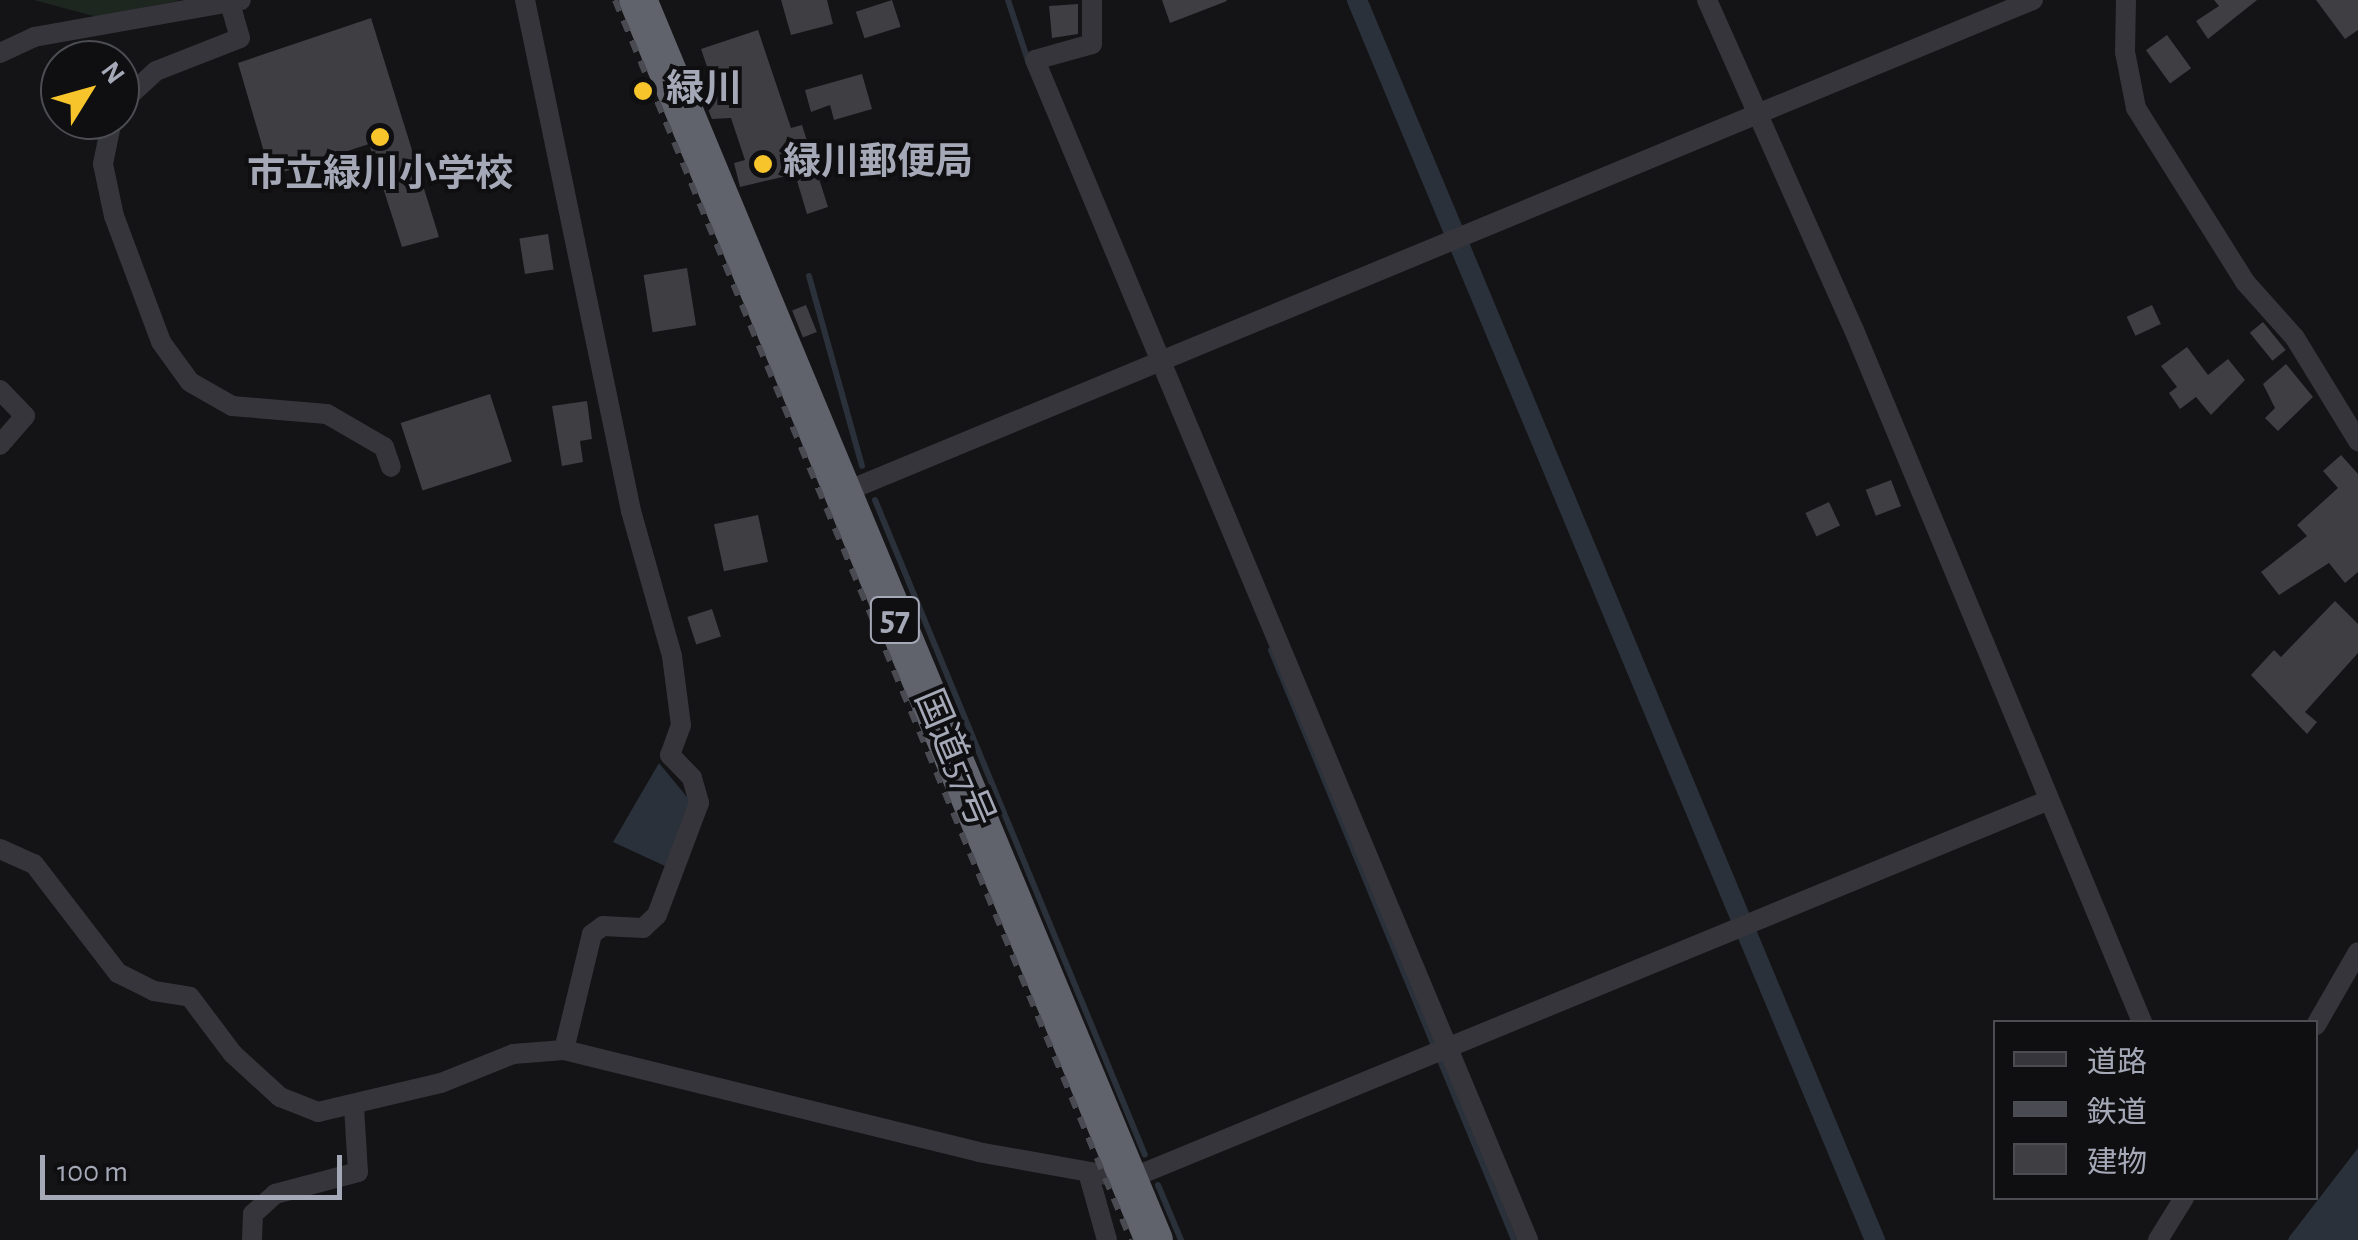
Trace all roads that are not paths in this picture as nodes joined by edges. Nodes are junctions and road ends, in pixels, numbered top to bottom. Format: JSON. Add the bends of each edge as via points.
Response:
{"nodes":[{"id":1,"x":524,"y":0,"type":"edge"},
{"id":2,"x":638,"y":0,"type":"edge"},
{"id":3,"x":1092,"y":0,"type":"edge"},
{"id":4,"x":1707,"y":0,"type":"edge"},
{"id":5,"x":2034,"y":0,"type":"edge"},
{"id":6,"x":2126,"y":0,"type":"edge"},
{"id":7,"x":235,"y":1,"type":"edge"},
{"id":8,"x":0,"y":54,"type":"edge"},
{"id":9,"x":140,"y":86,"type":"edge"},
{"id":10,"x":1752,"y":113,"type":"junction"},
{"id":11,"x":108,"y":140,"type":"edge"},
{"id":12,"x":1161,"y":360,"type":"junction"},
{"id":13,"x":0,"y":390,"type":"edge"},
{"id":14,"x":2358,"y":441,"type":"edge"},
{"id":15,"x":0,"y":445,"type":"edge"},
{"id":16,"x":392,"y":467,"type":"dead end"},
{"id":17,"x":842,"y":493,"type":"junction"},
{"id":18,"x":2049,"y":800,"type":"junction"},
{"id":19,"x":0,"y":849,"type":"edge"},
{"id":20,"x":2358,"y":952,"type":"edge"},
{"id":21,"x":2141,"y":1020,"type":"edge"},
{"id":22,"x":2318,"y":1022,"type":"edge"},
{"id":23,"x":1447,"y":1048,"type":"junction"},
{"id":24,"x":564,"y":1050,"type":"junction"},
{"id":25,"x":354,"y":1107,"type":"junction"},
{"id":26,"x":1089,"y":1176,"type":"junction"},
{"id":27,"x":1129,"y":1179,"type":"junction"},
{"id":28,"x":2183,"y":1200,"type":"edge"},
{"id":29,"x":252,"y":1240,"type":"edge"},
{"id":30,"x":1107,"y":1240,"type":"edge"},
{"id":31,"x":1154,"y":1240,"type":"edge"},
{"id":32,"x":1528,"y":1240,"type":"edge"},
{"id":33,"x":2158,"y":1240,"type":"edge"}],
"edges":[{"from":1,"to":24,"type":"street","via":[[623,473],[672,656],[681,725],[670,755],[692,778],[699,803],[658,915],[643,928],[603,926],[592,934]]},
{"from":2,"to":17,"type":"highway","name":"国道57号","number":"57"},
{"from":3,"to":12,"type":"street","via":[[1092,44],[1035,60]]},
{"from":4,"to":10,"type":"street"},
{"from":5,"to":10,"type":"street"},
{"from":6,"to":14,"type":"street","via":[[2125,52],[2136,108],[2244,282],[2294,338]]},
{"from":7,"to":8,"type":"street","via":[[34,37]]},
{"from":7,"to":9,"type":"street","via":[[240,38],[156,71]]},
{"from":10,"to":12,"type":"street"},
{"from":10,"to":18,"type":"street","via":[[1854,330]]},
{"from":11,"to":16,"type":"street","via":[[103,164],[114,216],[161,342],[190,382],[232,406],[327,414],[384,447]]},
{"from":12,"to":17,"type":"street"},
{"from":12,"to":23,"type":"street"},
{"from":13,"to":15,"type":"street","via":[[25,416]]},
{"from":17,"to":27,"type":"highway","name":"国道57号","number":"57"},
{"from":18,"to":21,"type":"street"},
{"from":18,"to":23,"type":"street"},
{"from":19,"to":25,"type":"street","via":[[34,864],[118,973],[154,991],[190,997],[233,1054],[280,1097],[318,1112]]},
{"from":20,"to":22,"type":"street"},
{"from":23,"to":27,"type":"street"},
{"from":23,"to":32,"type":"street"},
{"from":24,"to":25,"type":"street","via":[[513,1054]]},
{"from":24,"to":26,"type":"street"},
{"from":25,"to":29,"type":"street","via":[[358,1172],[274,1194],[254,1214]]},
{"from":26,"to":27,"type":"street"},
{"from":26,"to":30,"type":"street"},
{"from":27,"to":31,"type":"highway","name":"国道57号","number":"57"},
{"from":28,"to":33,"type":"street"}]}
